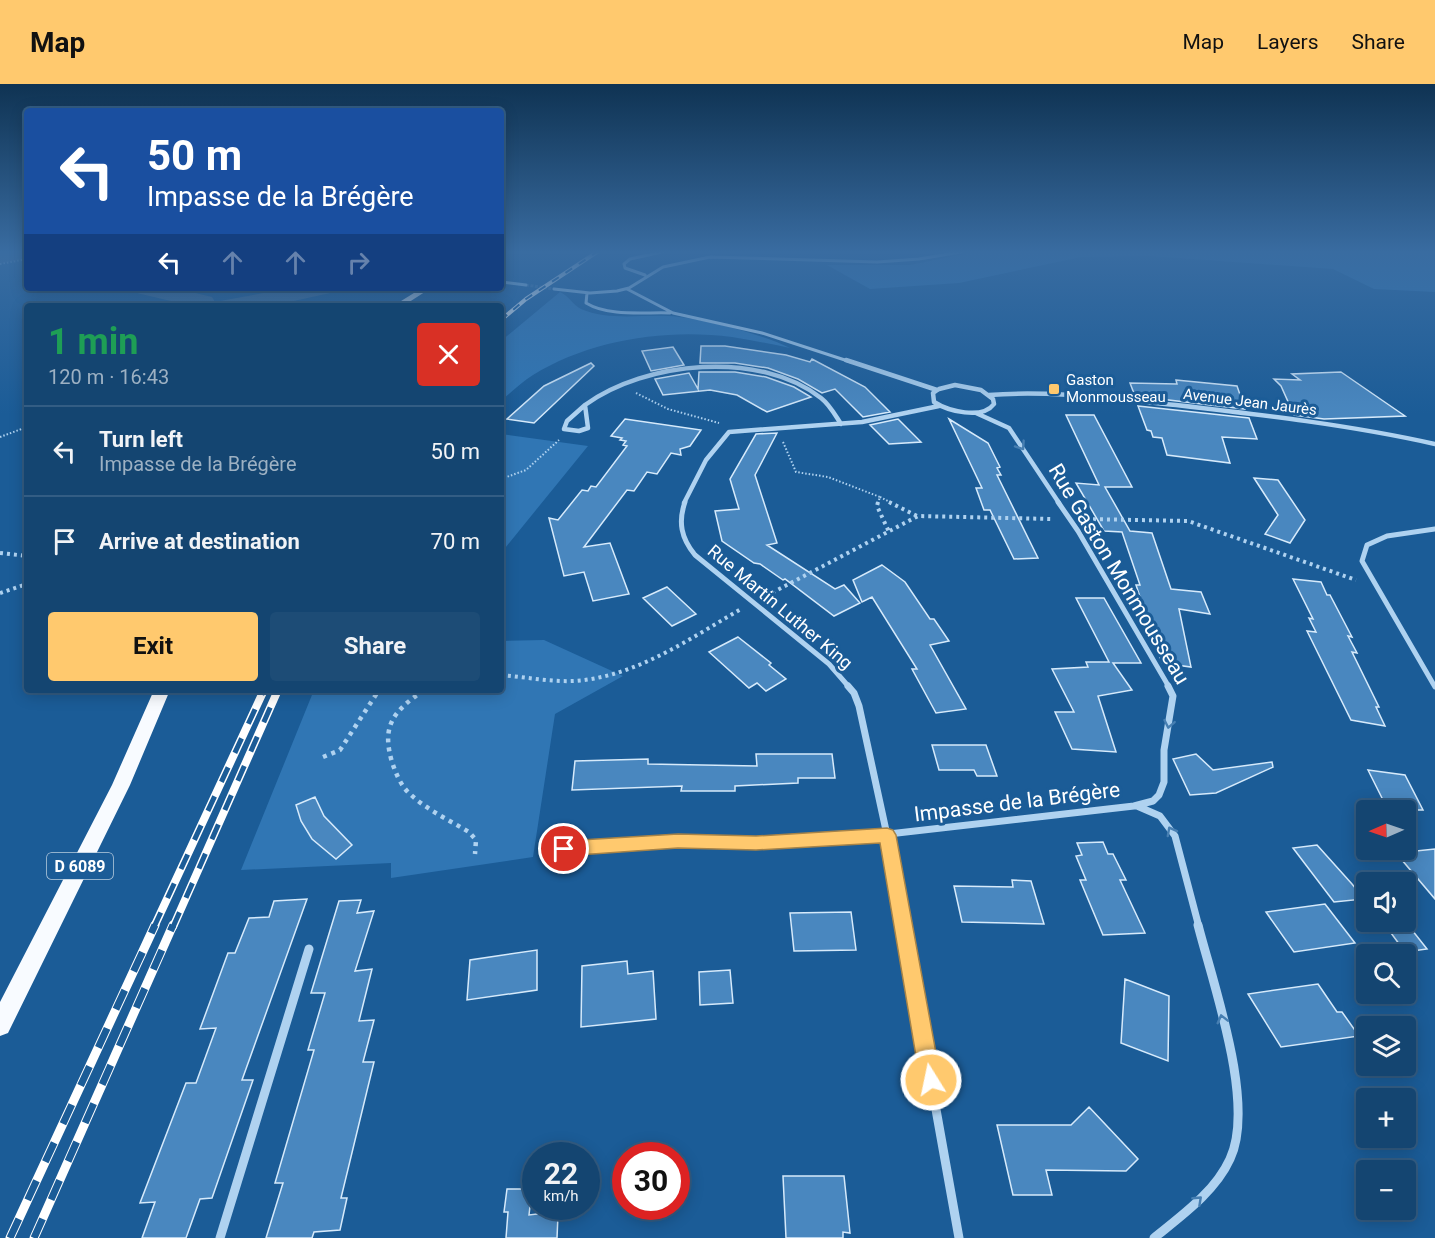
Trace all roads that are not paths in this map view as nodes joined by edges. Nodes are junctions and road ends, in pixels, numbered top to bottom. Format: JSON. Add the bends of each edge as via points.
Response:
{"nodes":[{"id":1,"x":593,"y":306,"type":"edge"},
{"id":2,"x":659,"y":306,"type":"edge"},
{"id":3,"x":673,"y":313,"type":"junction"},
{"id":4,"x":937,"y":390,"type":"junction"},
{"id":5,"x":989,"y":395,"type":"junction"},
{"id":6,"x":585,"y":403,"type":"junction"},
{"id":7,"x":939,"y":406,"type":"junction"},
{"id":8,"x":976,"y":413,"type":"junction"},
{"id":9,"x":841,"y":424,"type":"junction"},
{"id":10,"x":1435,"y":444,"type":"edge"},
{"id":11,"x":1435,"y":529,"type":"edge"},
{"id":12,"x":1435,"y":687,"type":"edge"},
{"id":13,"x":161,"y":693,"type":"edge"},
{"id":14,"x":1134,"y":806,"type":"junction"},
{"id":15,"x":887,"y":835,"type":"junction"},
{"id":16,"x":545,"y":850,"type":"dead end"},
{"id":17,"x":309,"y":949,"type":"dead end"},
{"id":18,"x":0,"y":1024,"type":"edge"},
{"id":19,"x":220,"y":1238,"type":"edge"},
{"id":20,"x":959,"y":1238,"type":"edge"},
{"id":21,"x":1154,"y":1238,"type":"edge"}],
"edges":[{"from":1,"to":3,"type":"street","via":[[602,310]]},
{"from":2,"to":3,"type":"street"},
{"from":3,"to":4,"type":"street","via":[[762,333]]},
{"from":4,"to":5,"type":"street","via":[[959,386]]},
{"from":4,"to":7,"type":"street","via":[[932,397]]},
{"from":5,"to":8,"type":"street","via":[[993,399],[991,408]]},
{"from":5,"to":10,"type":"street","name":"Avenue Jean Jaurès","via":[[1040,392],[1253,413]]},
{"from":6,"to":6,"type":"street","via":[[588,428],[568,431],[562,427]]},
{"from":6,"to":9,"type":"street","via":[[639,377],[720,368],[761,373],[809,390],[822,399]]},
{"from":7,"to":8,"type":"street","name":"Rue Gaston Monmousseau"},
{"from":7,"to":9,"type":"street"},
{"from":8,"to":14,"type":"street","name":"Rue Gaston Monmousseau","one_way":true,"via":[[1009,428],[1069,519],[1173,696],[1164,750],[1164,782],[1153,801]]},
{"from":9,"to":15,"type":"street","name":"Rue Martin Luther King","via":[[723,435],[686,498],[680,522],[686,544],[695,555],[828,664],[854,693]]},
{"from":11,"to":12,"type":"street","via":[[1387,536],[1367,545],[1362,561]]},
{"from":13,"to":18,"type":"main road","number":"D 6089","via":[[120,785]]},
{"from":14,"to":15,"type":"street","name":"Impasse de la Brégère"},
{"from":21,"to":14,"type":"street","one_way":true,"via":[[1207,1192],[1231,1158],[1237,1131],[1236,1098],[1233,1060],[1175,836],[1160,815]]},
{"from":15,"to":16,"type":"street","name":"Impasse de la Brégère","via":[[756,843],[678,841]]},
{"from":15,"to":20,"type":"street","name":"Rue Martin Luther King"},
{"from":17,"to":19,"type":"street"}]}
